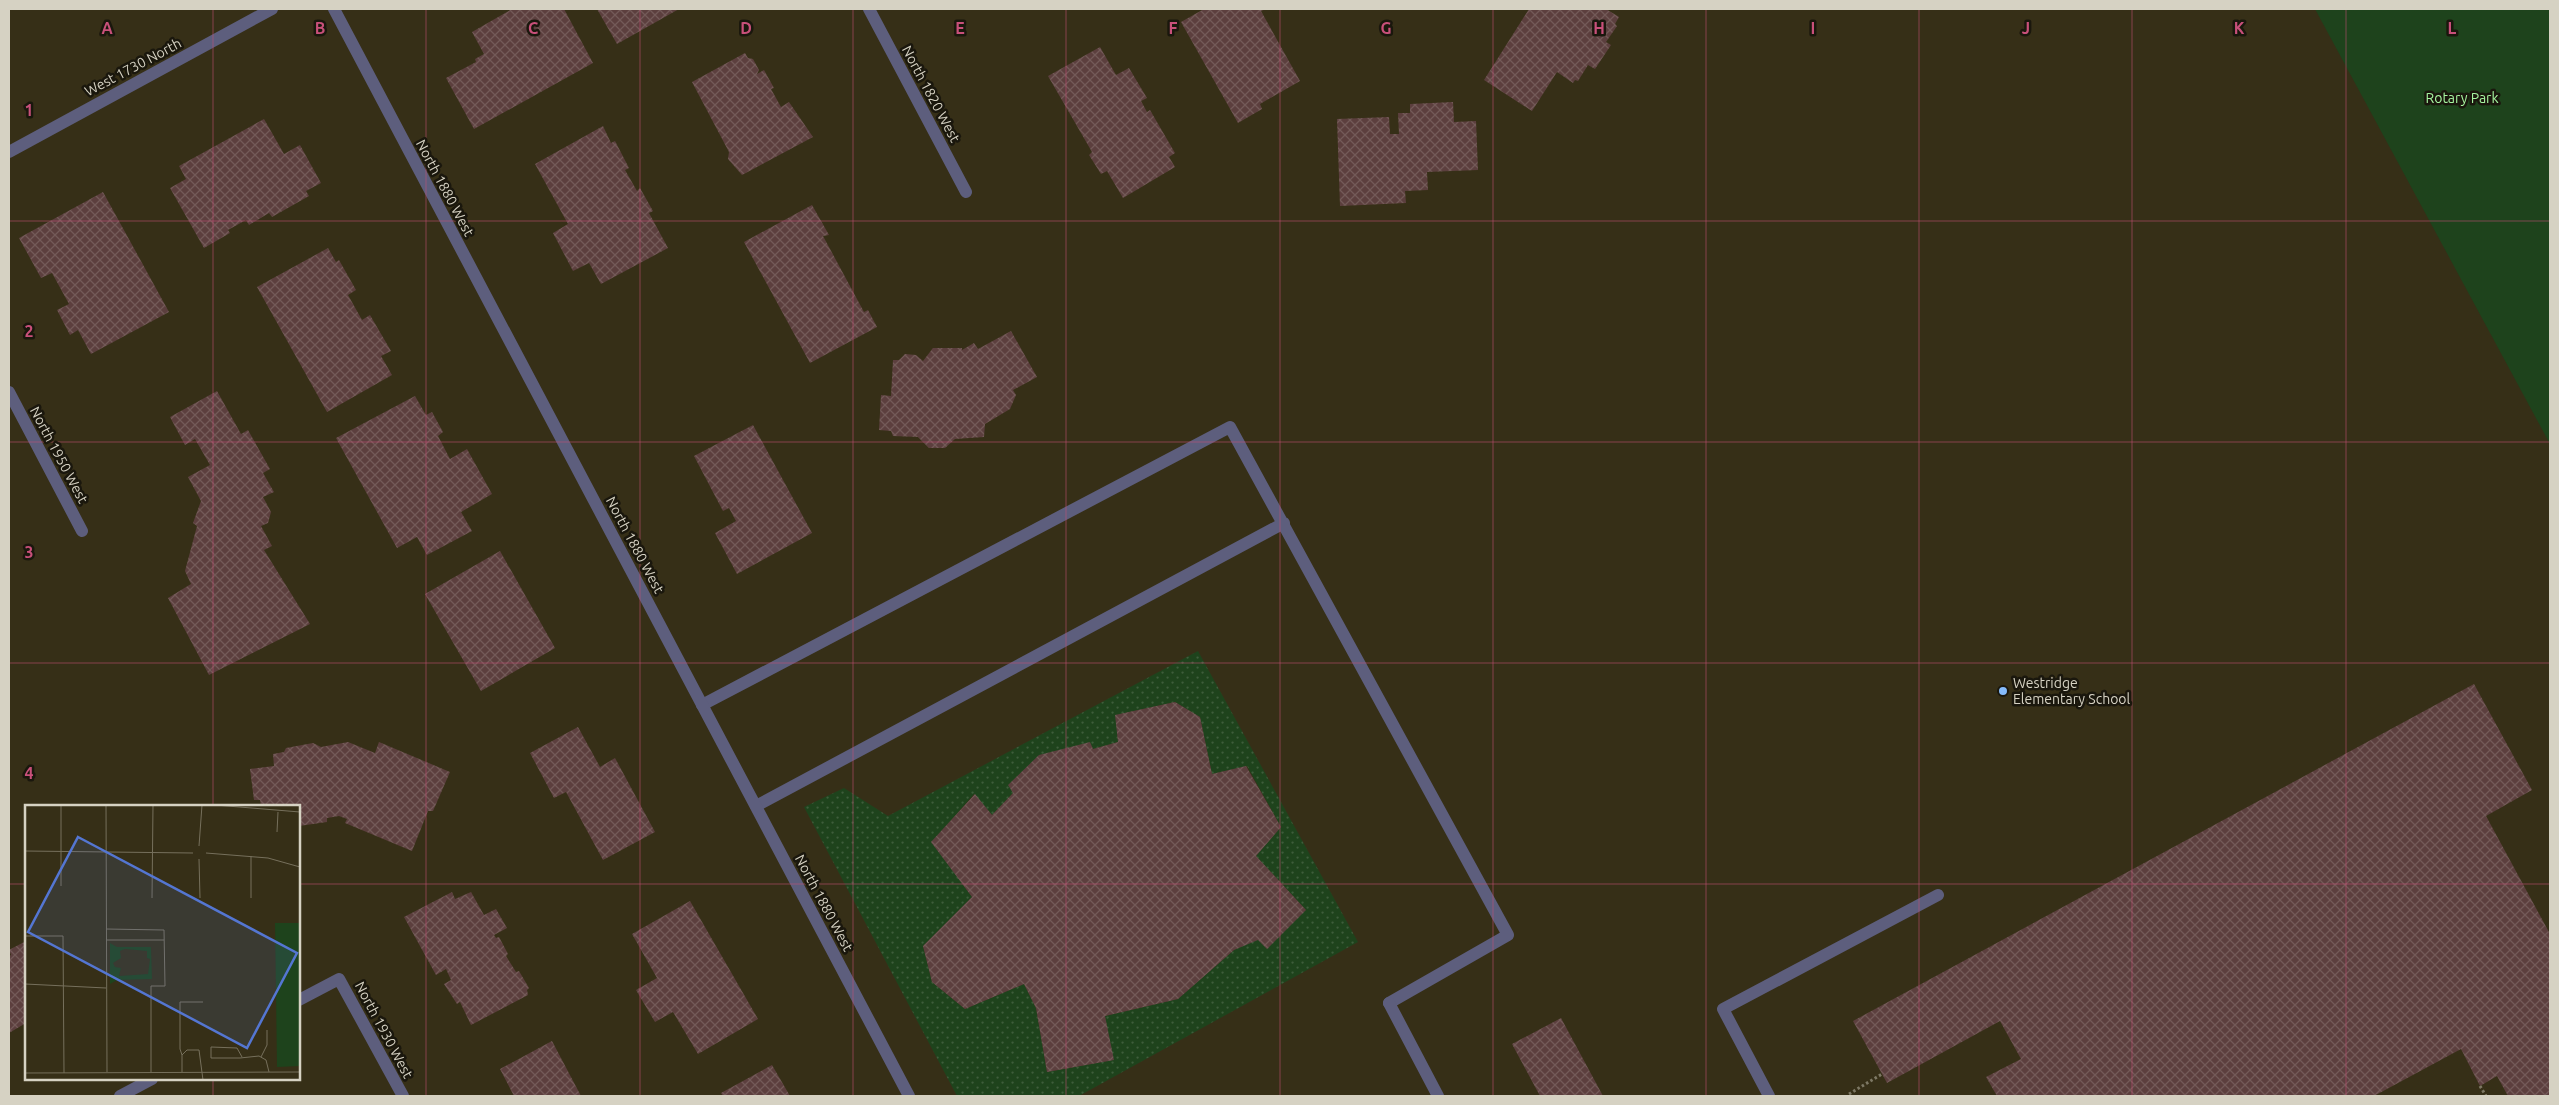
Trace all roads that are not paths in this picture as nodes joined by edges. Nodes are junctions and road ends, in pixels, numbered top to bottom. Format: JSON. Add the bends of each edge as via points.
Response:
{"nodes":[{"id":1,"x":272,"y":9,"type":"edge"},
{"id":2,"x":334,"y":9,"type":"edge"},
{"id":3,"x":869,"y":9,"type":"edge"},
{"id":4,"x":9,"y":152,"type":"edge"},
{"id":5,"x":966,"y":192,"type":"dead end"},
{"id":6,"x":9,"y":392,"type":"edge"},
{"id":7,"x":1284,"y":524,"type":"junction"},
{"id":8,"x":82,"y":531,"type":"dead end"},
{"id":9,"x":702,"y":705,"type":"junction"},
{"id":10,"x":756,"y":806,"type":"junction"},
{"id":11,"x":1938,"y":895,"type":"dead end"},
{"id":12,"x":300,"y":999,"type":"edge"},
{"id":13,"x":150,"y":1080,"type":"edge"},
{"id":14,"x":120,"y":1096,"type":"edge"},
{"id":15,"x":403,"y":1096,"type":"edge"},
{"id":16,"x":909,"y":1096,"type":"edge"},
{"id":17,"x":1438,"y":1096,"type":"edge"},
{"id":18,"x":1769,"y":1096,"type":"edge"}],
"edges":[{"from":1,"to":4,"type":"street","name":"West 1730 North"},
{"from":2,"to":9,"type":"street","name":"North 1880 West"},
{"from":3,"to":5,"type":"street","name":"North 1820 West"},
{"from":6,"to":8,"type":"street","name":"North 1950 West"},
{"from":7,"to":9,"type":"street","via":[[1230,427]]},
{"from":7,"to":10,"type":"street"},
{"from":7,"to":17,"type":"street","via":[[1508,935],[1389,1004]]},
{"from":9,"to":10,"type":"street","name":"North 1880 West"},
{"from":10,"to":16,"type":"street","name":"North 1880 West"},
{"from":11,"to":18,"type":"street","via":[[1723,1009]]},
{"from":12,"to":15,"type":"street","name":"North 1930 West","via":[[339,979]]},
{"from":13,"to":14,"type":"street"}]}
